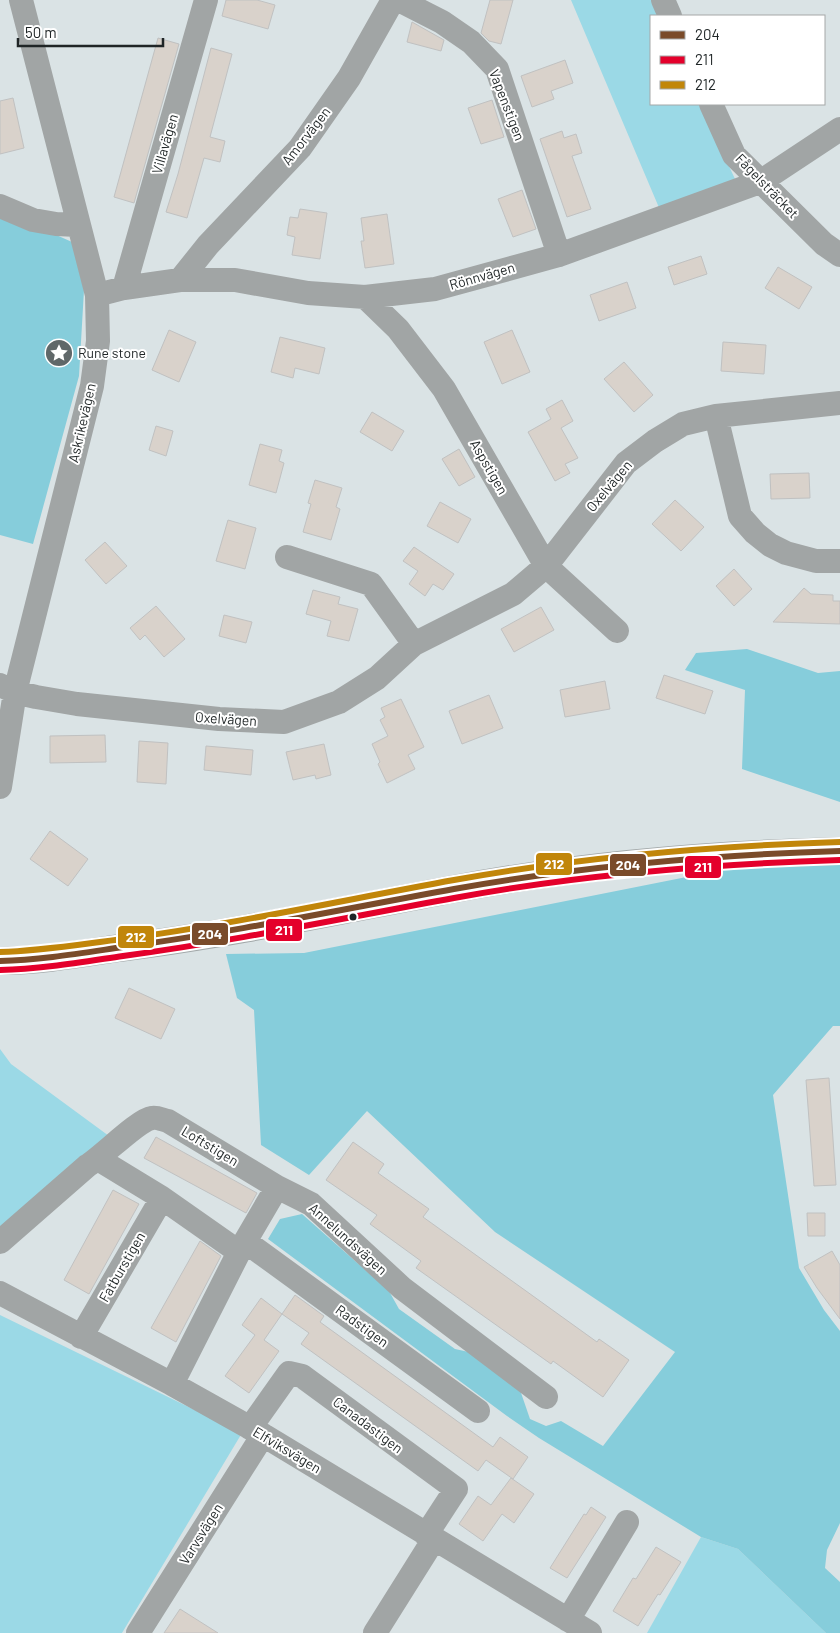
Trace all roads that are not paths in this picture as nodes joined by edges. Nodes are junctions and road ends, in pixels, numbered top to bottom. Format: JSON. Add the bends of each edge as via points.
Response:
{"nodes":[{"id":1,"x":21,"y":0,"type":"edge"},
{"id":2,"x":206,"y":0,"type":"edge"},
{"id":3,"x":394,"y":0,"type":"edge"},
{"id":4,"x":398,"y":0,"type":"edge"},
{"id":5,"x":662,"y":0,"type":"edge"},
{"id":6,"x":670,"y":15,"type":"edge"},
{"id":7,"x":711,"y":105,"type":"edge"},
{"id":8,"x":840,"y":129,"type":"edge"},
{"id":9,"x":760,"y":182,"type":"junction"},
{"id":10,"x":0,"y":206,"type":"edge"},
{"id":11,"x":78,"y":225,"type":"junction"},
{"id":12,"x":559,"y":254,"type":"junction"},
{"id":13,"x":840,"y":255,"type":"edge"},
{"id":14,"x":180,"y":280,"type":"junction"},
{"id":15,"x":124,"y":288,"type":"junction"},
{"id":16,"x":97,"y":295,"type":"junction"},
{"id":17,"x":365,"y":298,"type":"junction"},
{"id":18,"x":840,"y":403,"type":"edge"},
{"id":19,"x":716,"y":416,"type":"junction"},
{"id":20,"x":287,"y":557,"type":"dead end"},
{"id":21,"x":840,"y":561,"type":"edge"},
{"id":22,"x":546,"y":566,"type":"junction"},
{"id":23,"x":617,"y":632,"type":"dead end"},
{"id":24,"x":414,"y":644,"type":"junction"},
{"id":25,"x":8,"y":688,"type":"edge"},
{"id":26,"x":0,"y":787,"type":"edge"},
{"id":27,"x":840,"y":851,"type":"edge"},
{"id":28,"x":0,"y":961,"type":"edge"},
{"id":29,"x":98,"y":1159,"type":"junction"},
{"id":30,"x":276,"y":1187,"type":"junction"},
{"id":31,"x":162,"y":1198,"type":"junction"},
{"id":32,"x":0,"y":1242,"type":"edge"},
{"id":33,"x":243,"y":1247,"type":"junction"},
{"id":34,"x":0,"y":1293,"type":"edge"},
{"id":35,"x":81,"y":1337,"type":"junction"},
{"id":36,"x":172,"y":1384,"type":"junction"},
{"id":37,"x":546,"y":1397,"type":"dead end"},
{"id":38,"x":478,"y":1410,"type":"dead end"},
{"id":39,"x":256,"y":1431,"type":"junction"},
{"id":40,"x":626,"y":1522,"type":"dead end"},
{"id":41,"x":430,"y":1537,"type":"junction"},
{"id":42,"x":568,"y":1620,"type":"junction"},
{"id":43,"x":138,"y":1633,"type":"edge"},
{"id":44,"x":375,"y":1633,"type":"edge"},
{"id":45,"x":590,"y":1633,"type":"edge"}],
"edges":[{"from":1,"to":11,"type":"street","name":"Askrikevägen"},
{"from":2,"to":15,"type":"street","name":"Villavägen"},
{"from":3,"to":14,"type":"street","name":"Amorvägen","via":[[349,78],[300,148],[208,245]]},
{"from":4,"to":12,"type":"street","name":"Vapenstigen","via":[[457,32],[497,69]]},
{"from":5,"to":6,"type":"street"},
{"from":7,"to":9,"type":"street","name":"Fågelsträcket","via":[[734,155]]},
{"from":8,"to":9,"type":"street","name":"Rönnvägen"},
{"from":9,"to":12,"type":"street","name":"Rönnvägen"},
{"from":9,"to":13,"type":"street","name":"Fågelsträcket","via":[[824,244]]},
{"from":10,"to":11,"type":"street","via":[[33,220]]},
{"from":11,"to":16,"type":"street","name":"Askrikevägen"},
{"from":12,"to":17,"type":"street","name":"Rönnvägen","via":[[435,289]]},
{"from":14,"to":15,"type":"street","name":"Rönnvägen"},
{"from":14,"to":17,"type":"street","name":"Rönnvägen","via":[[234,280],[308,293]]},
{"from":15,"to":16,"type":"street","name":"Rönnvägen"},
{"from":16,"to":25,"type":"street","name":"Askrikevägen","via":[[98,341],[92,386]]},
{"from":17,"to":22,"type":"street","name":"Aspstigen","via":[[398,330],[444,389]]},
{"from":18,"to":19,"type":"street","name":"Oxelvägen"},
{"from":19,"to":21,"type":"street","via":[[740,516],[755,533],[786,553],[816,561]]},
{"from":19,"to":22,"type":"street","name":"Oxelvägen","via":[[683,424],[626,463]]},
{"from":20,"to":24,"type":"street","via":[[370,584]]},
{"from":22,"to":23,"type":"street","name":"Aspstigen"},
{"from":22,"to":24,"type":"street","name":"Oxelvägen","via":[[513,594]]},
{"from":24,"to":25,"type":"street","name":"Oxelvägen","via":[[377,678],[339,702],[284,722],[122,710],[69,703]]},
{"from":25,"to":26,"type":"street","name":"Askrikevägen"},
{"from":27,"to":28,"type":"main road","via":[[627,863],[539,874],[178,940],[26,961]]},
{"from":29,"to":30,"type":"street","name":"Loftstigen","via":[[140,1123],[152,1118],[168,1121]]},
{"from":29,"to":31,"type":"street"},
{"from":29,"to":32,"type":"street"},
{"from":30,"to":33,"type":"street"},
{"from":30,"to":37,"type":"street","name":"Annelundsvägen","via":[[310,1204],[402,1288]]},
{"from":31,"to":33,"type":"street"},
{"from":31,"to":35,"type":"street","name":"Fatburstigen"},
{"from":33,"to":36,"type":"street"},
{"from":33,"to":38,"type":"street","name":"Radstigen"},
{"from":34,"to":35,"type":"street","name":"Elfviksvägen"},
{"from":35,"to":36,"type":"street","name":"Elfviksvägen"},
{"from":36,"to":39,"type":"street","name":"Elfviksvägen"},
{"from":39,"to":41,"type":"street","name":"Elfviksvägen"},
{"from":39,"to":41,"type":"street","name":"Canadastigen","via":[[289,1373],[302,1376],[456,1489]]},
{"from":39,"to":43,"type":"street","name":"Varvsvägen"},
{"from":40,"to":42,"type":"street"},
{"from":41,"to":42,"type":"street","name":"Elfviksvägen"},
{"from":41,"to":44,"type":"street"},
{"from":42,"to":45,"type":"street","name":"Elfviksvägen"}]}
